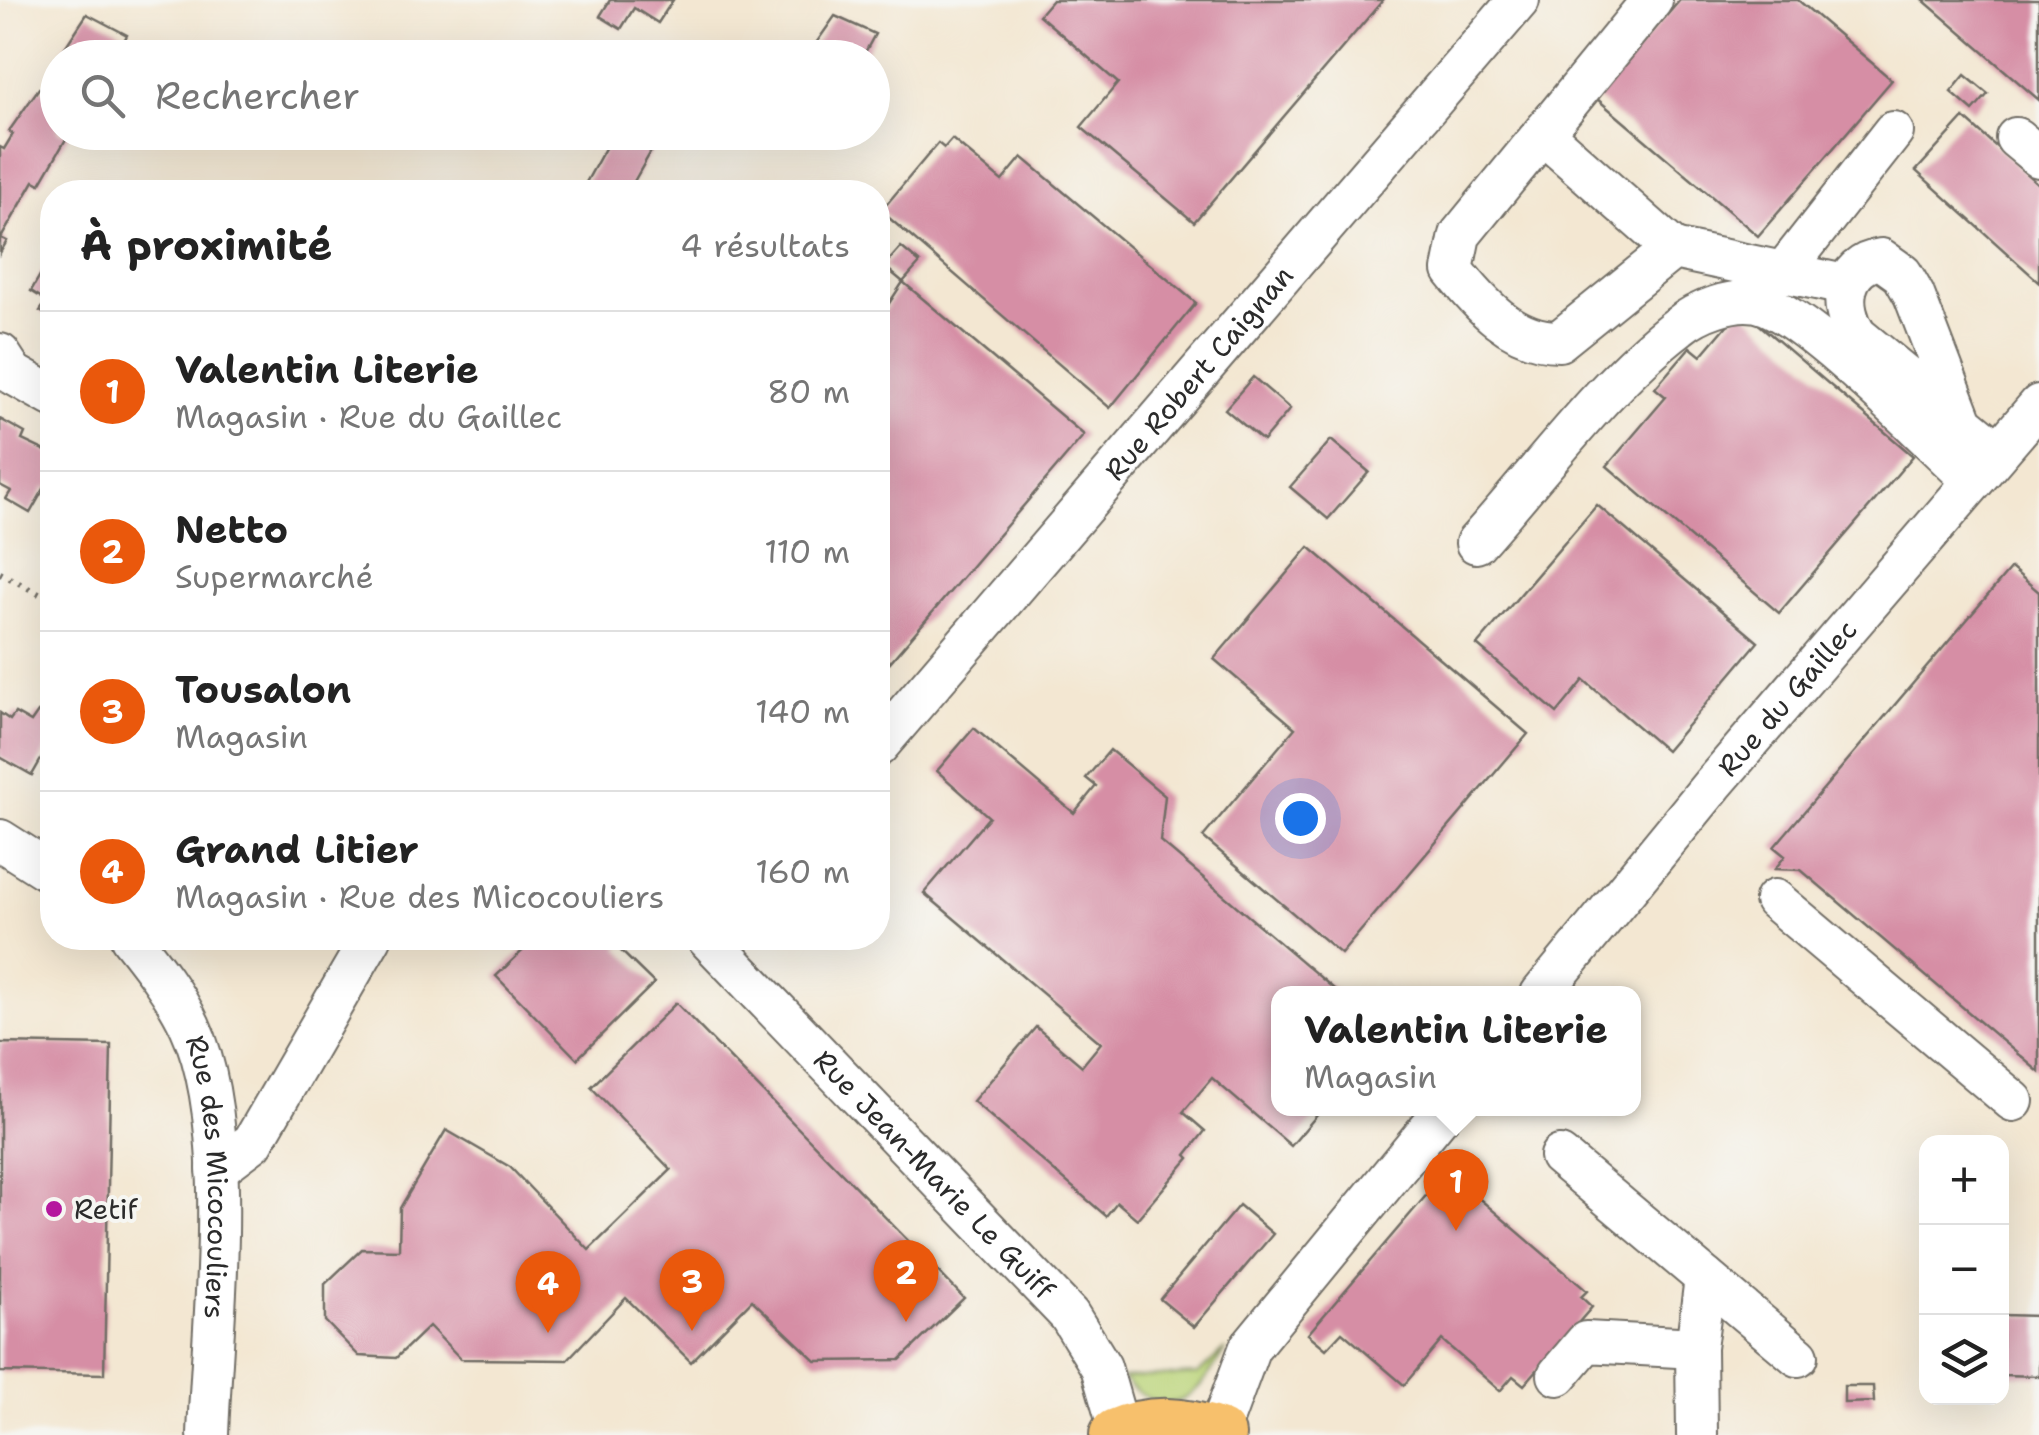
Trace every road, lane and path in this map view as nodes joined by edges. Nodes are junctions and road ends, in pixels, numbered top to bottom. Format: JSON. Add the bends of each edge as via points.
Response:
{"nodes":[{"id":1,"x":1519,"y":0,"type":"edge"},
{"id":2,"x":1652,"y":0,"type":"edge"},
{"id":3,"x":1893,"y":132,"type":"dead end"},
{"id":4,"x":1542,"y":134,"type":"junction"},
{"id":5,"x":1673,"y":250,"type":"junction"},
{"id":6,"x":1784,"y":271,"type":"junction"},
{"id":7,"x":1846,"y":286,"type":"junction"},
{"id":8,"x":0,"y":354,"type":"edge"},
{"id":9,"x":40,"y":389,"type":"edge"},
{"id":10,"x":2039,"y":405,"type":"edge"},
{"id":11,"x":1962,"y":420,"type":"junction"},
{"id":12,"x":1986,"y":466,"type":"junction"},
{"id":13,"x":1476,"y":543,"type":"dead end"},
{"id":14,"x":0,"y":573,"type":"edge"},
{"id":15,"x":40,"y":594,"type":"edge"},
{"id":16,"x":890,"y":732,"type":"edge"},
{"id":17,"x":0,"y":840,"type":"edge"},
{"id":18,"x":40,"y":865,"type":"edge"},
{"id":19,"x":1775,"y":900,"type":"dead end"},
{"id":20,"x":141,"y":950,"type":"edge"},
{"id":21,"x":365,"y":950,"type":"edge"},
{"id":22,"x":721,"y":950,"type":"edge"},
{"id":23,"x":1547,"y":986,"type":"edge"},
{"id":24,"x":2013,"y":1101,"type":"dead end"},
{"id":25,"x":1439,"y":1116,"type":"edge"},
{"id":26,"x":1560,"y":1156,"type":"dead end"},
{"id":27,"x":217,"y":1169,"type":"junction"},
{"id":28,"x":1706,"y":1278,"type":"junction"},
{"id":29,"x":1696,"y":1348,"type":"junction"},
{"id":30,"x":1798,"y":1356,"type":"dead end"},
{"id":31,"x":1558,"y":1376,"type":"dead end"},
{"id":32,"x":1118,"y":1434,"type":"edge"},
{"id":33,"x":208,"y":1435,"type":"edge"},
{"id":34,"x":1219,"y":1435,"type":"edge"},
{"id":35,"x":1697,"y":1435,"type":"edge"}],
"edges":[{"from":1,"to":16,"type":"street","name":"Rue Robert Caignan"},
{"from":2,"to":4,"type":"street"},
{"from":3,"to":6,"type":"street"},
{"from":4,"to":5,"type":"street"},
{"from":4,"to":5,"type":"street","via":[[1460,235],[1453,270],[1487,313],[1542,341],[1559,340]]},
{"from":5,"to":6,"type":"street"},
{"from":6,"to":7,"type":"street"},
{"from":7,"to":11,"type":"street","via":[[1846,320],[1857,336]]},
{"from":7,"to":11,"type":"street","via":[[1868,260],[1881,258],[1902,274]]},
{"from":8,"to":9,"type":"street","via":[[13,374]]},
{"from":10,"to":12,"type":"street","name":"Rue du Gaillec"},
{"from":11,"to":12,"type":"street"},
{"from":12,"to":13,"type":"street","via":[[1805,327],[1757,302],[1720,305],[1681,324],[1626,376]]},
{"from":12,"to":23,"type":"street","name":"Rue du Gaillec"},
{"from":14,"to":15,"type":"path"},
{"from":17,"to":18,"type":"street"},
{"from":19,"to":24,"type":"street"},
{"from":20,"to":27,"type":"street","name":"Rue des Micocouliers","via":[[192,1029],[218,1135]]},
{"from":21,"to":27,"type":"street","via":[[254,1142]]},
{"from":22,"to":32,"type":"street","name":"Rue Jean-Marie Le Guiff","via":[[1069,1315],[1101,1367]]},
{"from":25,"to":34,"type":"street","via":[[1250,1347]]},
{"from":26,"to":28,"type":"street"},
{"from":27,"to":33,"type":"street","name":"Rue des Micocouliers"},
{"from":28,"to":29,"type":"street"},
{"from":28,"to":30,"type":"street"},
{"from":29,"to":31,"type":"street","via":[[1586,1342]]},
{"from":29,"to":35,"type":"street"},
{"from":32,"to":34,"type":"main road","via":[[1152,1424]]}]}
